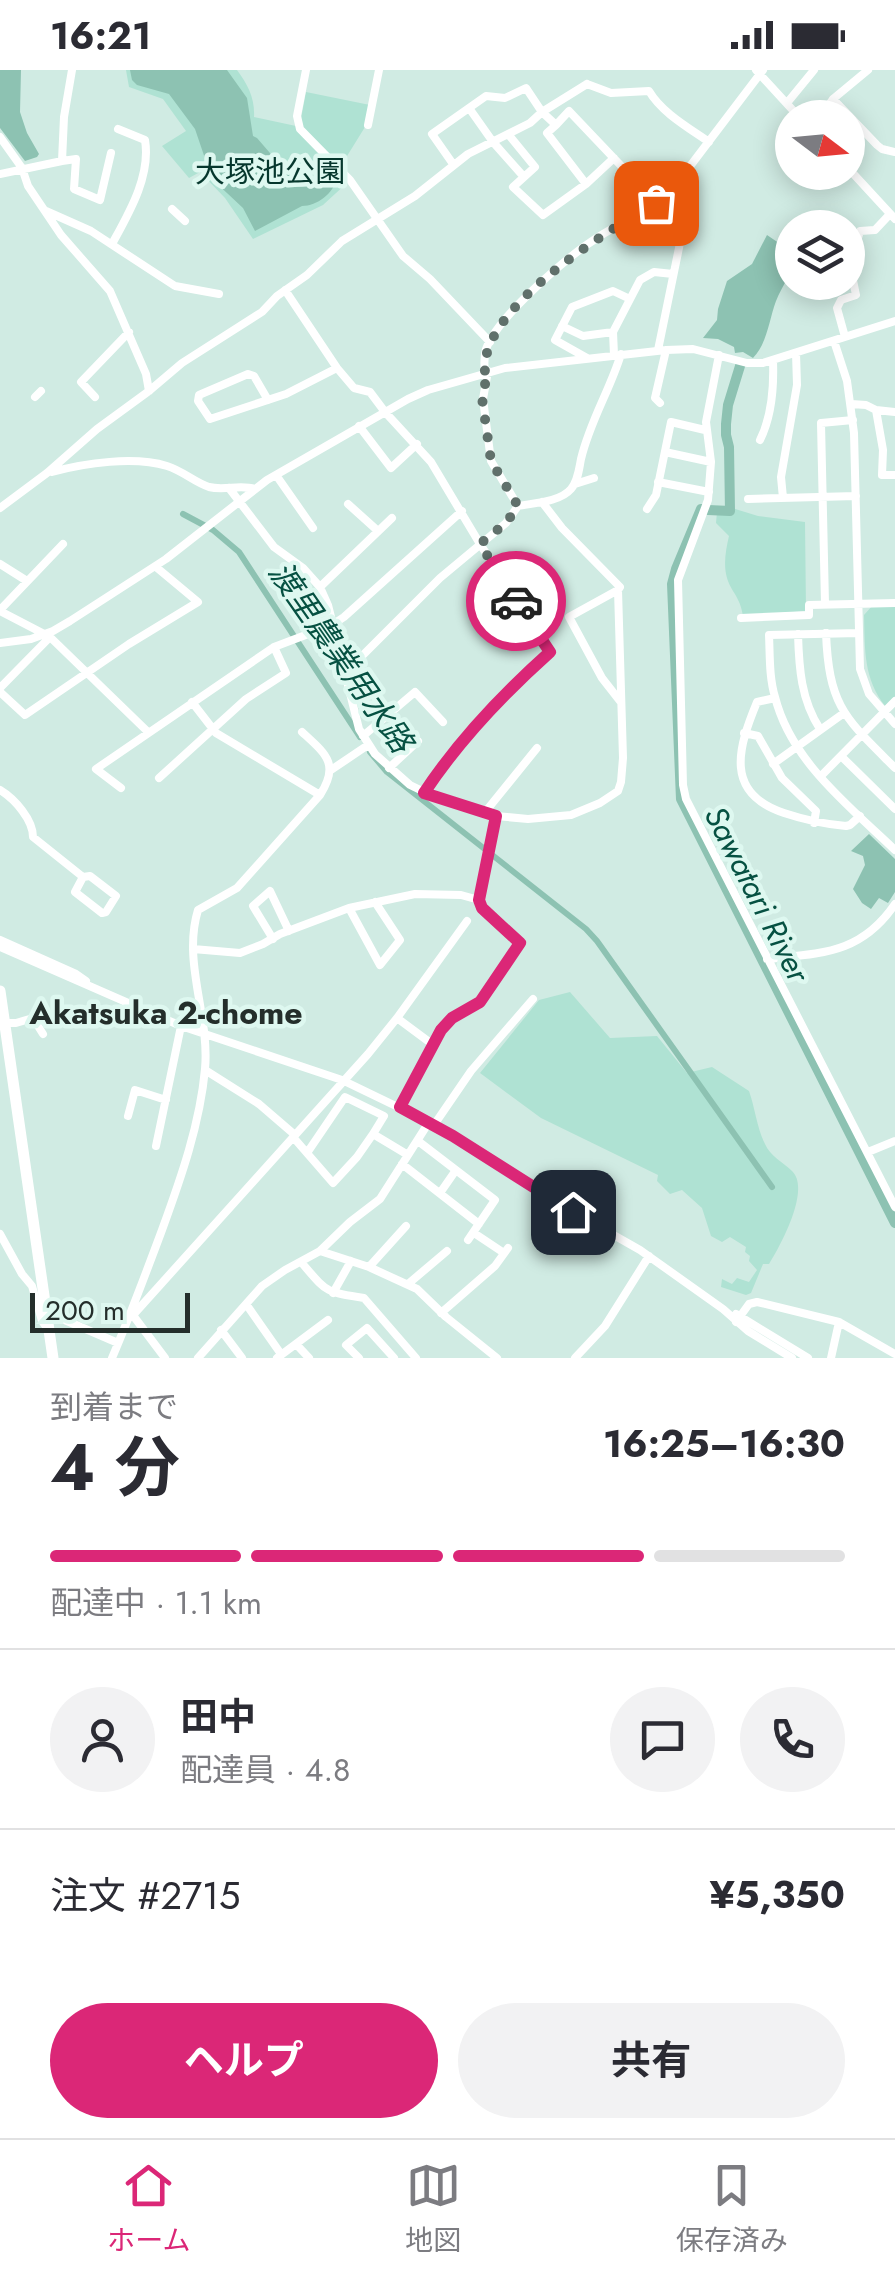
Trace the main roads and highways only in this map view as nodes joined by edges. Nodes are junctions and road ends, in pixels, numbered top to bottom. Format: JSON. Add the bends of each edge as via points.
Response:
{"nodes":[{"id":1,"x":0,"y":991,"type":"edge"},
{"id":2,"x":53,"y":1358,"type":"edge"}],
"edges":[{"from":1,"to":2,"type":"highway","via":[[41,1275],[34,1286]]}]}
